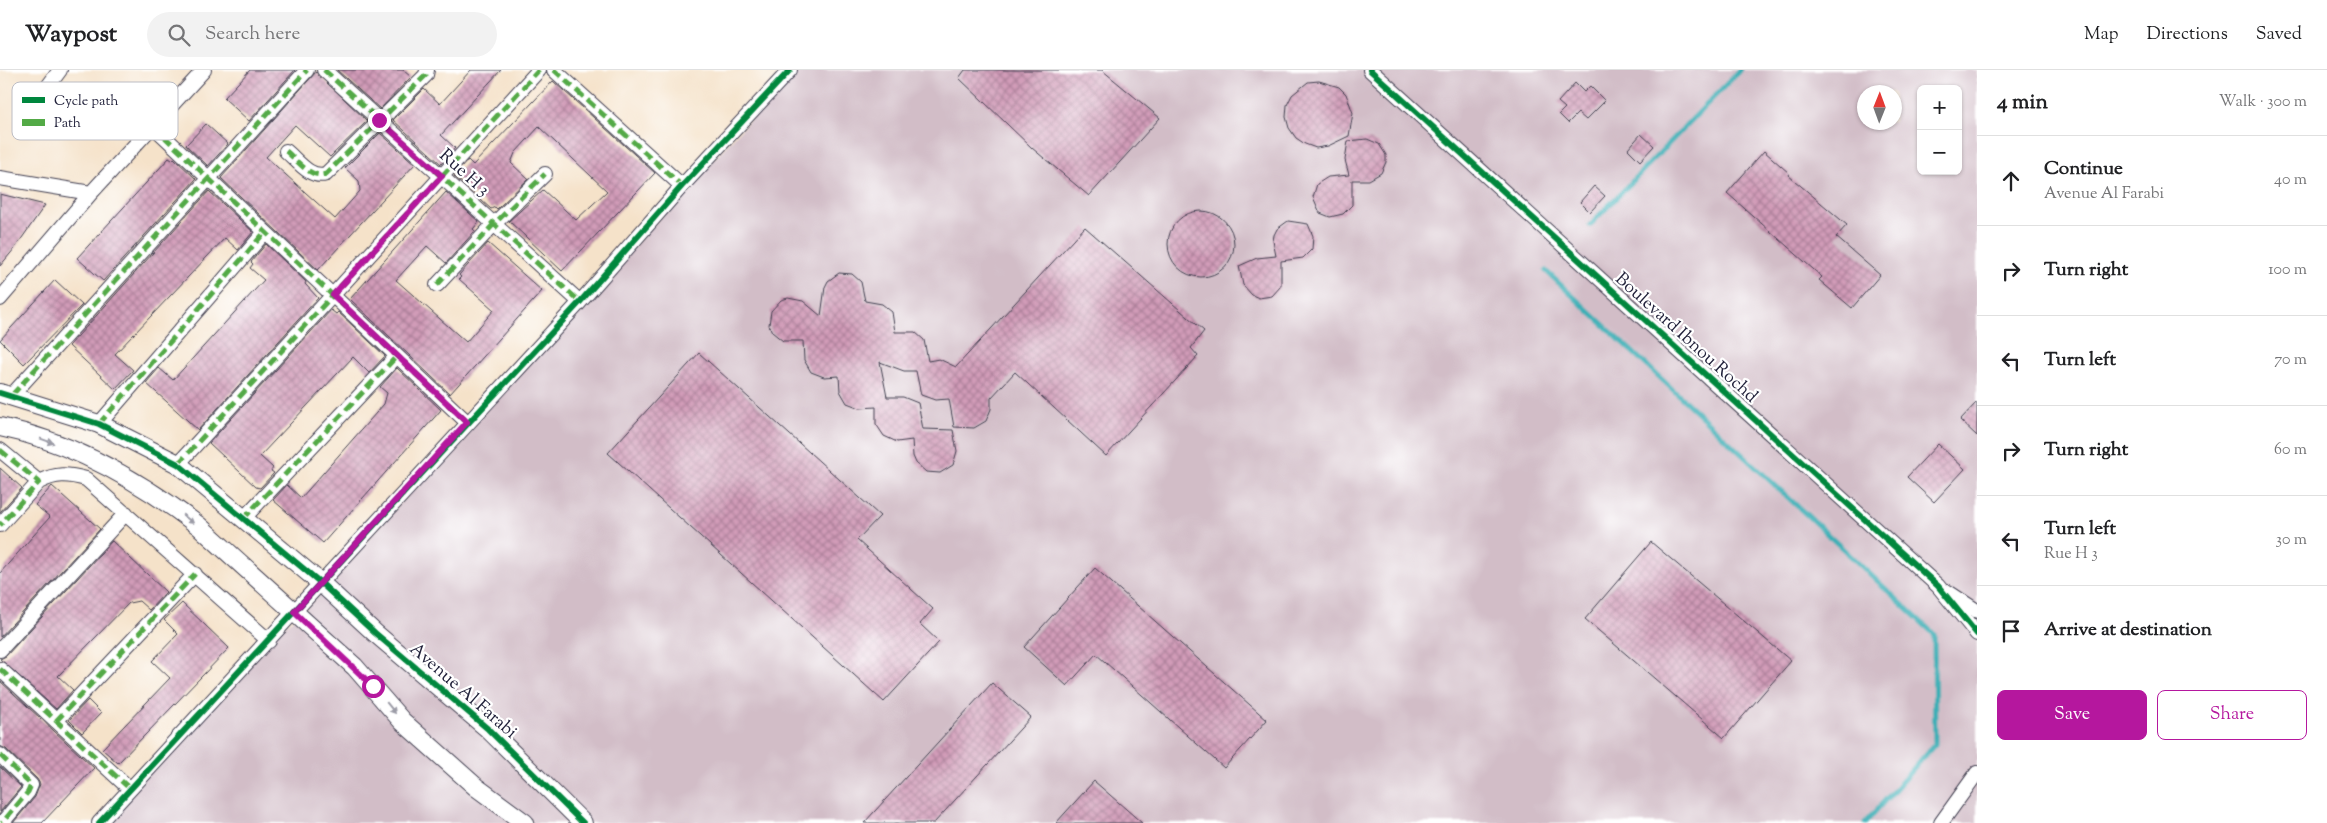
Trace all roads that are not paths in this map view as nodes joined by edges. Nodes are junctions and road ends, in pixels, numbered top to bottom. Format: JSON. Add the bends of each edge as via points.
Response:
{"nodes":[{"id":1,"x":60,"y":70,"type":"edge"},
{"id":2,"x":204,"y":70,"type":"edge"},
{"id":3,"x":307,"y":70,"type":"edge"},
{"id":4,"x":324,"y":70,"type":"edge"},
{"id":5,"x":427,"y":70,"type":"edge"},
{"id":6,"x":539,"y":70,"type":"edge"},
{"id":7,"x":554,"y":70,"type":"edge"},
{"id":8,"x":790,"y":70,"type":"edge"},
{"id":9,"x":1370,"y":70,"type":"edge"},
{"id":10,"x":51,"y":82,"type":"edge"},
{"id":11,"x":178,"y":99,"type":"edge"},
{"id":12,"x":379,"y":120,"type":"junction"},
{"id":13,"x":140,"y":140,"type":"edge"},
{"id":14,"x":168,"y":140,"type":"edge"},
{"id":15,"x":286,"y":151,"type":"dead end"},
{"id":16,"x":545,"y":174,"type":"dead end"},
{"id":17,"x":442,"y":176,"type":"junction"},
{"id":18,"x":0,"y":178,"type":"edge"},
{"id":19,"x":209,"y":179,"type":"junction"},
{"id":20,"x":682,"y":186,"type":"junction"},
{"id":21,"x":91,"y":193,"type":"junction"},
{"id":22,"x":494,"y":224,"type":"junction"},
{"id":23,"x":265,"y":232,"type":"junction"},
{"id":24,"x":437,"y":285,"type":"dead end"},
{"id":25,"x":333,"y":295,"type":"junction"},
{"id":26,"x":0,"y":299,"type":"edge"},
{"id":27,"x":580,"y":302,"type":"junction"},
{"id":28,"x":397,"y":356,"type":"junction"},
{"id":29,"x":6,"y":394,"type":"edge"},
{"id":30,"x":467,"y":422,"type":"junction"},
{"id":31,"x":98,"y":424,"type":"junction"},
{"id":32,"x":0,"y":427,"type":"edge"},
{"id":33,"x":0,"y":450,"type":"edge"},
{"id":34,"x":178,"y":464,"type":"junction"},
{"id":35,"x":39,"y":482,"type":"junction"},
{"id":36,"x":126,"y":513,"type":"junction"},
{"id":37,"x":243,"y":519,"type":"junction"},
{"id":38,"x":0,"y":525,"type":"edge"},
{"id":39,"x":195,"y":574,"type":"junction"},
{"id":40,"x":322,"y":584,"type":"junction"},
{"id":41,"x":1938,"y":586,"type":"junction"},
{"id":42,"x":1977,"y":611,"type":"edge"},
{"id":43,"x":294,"y":612,"type":"junction"},
{"id":44,"x":1977,"y":634,"type":"edge"},
{"id":45,"x":269,"y":641,"type":"junction"},
{"id":46,"x":0,"y":650,"type":"edge"},
{"id":47,"x":0,"y":669,"type":"edge"},
{"id":48,"x":56,"y":721,"type":"junction"},
{"id":49,"x":0,"y":755,"type":"edge"},
{"id":50,"x":1977,"y":773,"type":"edge"},
{"id":51,"x":130,"y":789,"type":"junction"},
{"id":52,"x":1977,"y":792,"type":"edge"},
{"id":53,"x":1945,"y":819,"type":"edge"},
{"id":54,"x":2,"y":823,"type":"edge"},
{"id":55,"x":99,"y":823,"type":"edge"},
{"id":56,"x":525,"y":823,"type":"edge"},
{"id":57,"x":584,"y":823,"type":"edge"}],
"edges":[{"from":1,"to":10,"type":"street"},
{"from":2,"to":11,"type":"street"},
{"from":3,"to":19,"type":"street"},
{"from":4,"to":12,"type":"street","name":"Rue H 3"},
{"from":5,"to":12,"type":"street","via":[[426,75]]},
{"from":6,"to":17,"type":"street"},
{"from":7,"to":20,"type":"street"},
{"from":8,"to":20,"type":"street"},
{"from":9,"to":41,"type":"street","name":"Boulevard Ibnou Rochd"},
{"from":12,"to":15,"type":"street","via":[[326,174],[313,174]]},
{"from":12,"to":17,"type":"street","name":"Rue H 3"},
{"from":13,"to":21,"type":"street"},
{"from":14,"to":19,"type":"street"},
{"from":16,"to":22,"type":"street"},
{"from":17,"to":22,"type":"street","name":"Rue H 3"},
{"from":17,"to":25,"type":"street"},
{"from":18,"to":21,"type":"street"},
{"from":19,"to":23,"type":"street"},
{"from":19,"to":29,"type":"street"},
{"from":20,"to":27,"type":"street"},
{"from":21,"to":26,"type":"street"},
{"from":22,"to":24,"type":"street"},
{"from":22,"to":27,"type":"street","name":"Rue H 3"},
{"from":23,"to":25,"type":"street"},
{"from":23,"to":31,"type":"street"},
{"from":25,"to":28,"type":"street"},
{"from":25,"to":34,"type":"street"},
{"from":27,"to":30,"type":"street"},
{"from":28,"to":30,"type":"street"},
{"from":28,"to":37,"type":"street"},
{"from":29,"to":31,"type":"street","name":"Avenue Al Farabi"},
{"from":30,"to":40,"type":"street"},
{"from":31,"to":34,"type":"street","name":"Avenue Al Farabi"},
{"from":32,"to":43,"type":"street","one_way":true,"via":[[68,448],[149,490],[198,526]]},
{"from":33,"to":35,"type":"street"},
{"from":34,"to":37,"type":"street","name":"Avenue Al Farabi"},
{"from":35,"to":36,"type":"street","via":[[52,475],[71,474],[86,479]]},
{"from":35,"to":38,"type":"street"},
{"from":36,"to":39,"type":"street"},
{"from":36,"to":46,"type":"street"},
{"from":37,"to":40,"type":"street","name":"Avenue Al Farabi"},
{"from":39,"to":45,"type":"street"},
{"from":39,"to":48,"type":"street"},
{"from":40,"to":43,"type":"street"},
{"from":40,"to":57,"type":"street","name":"Avenue Al Farabi","via":[[488,729]]},
{"from":41,"to":42,"type":"street","name":"Boulevard Ibnou Rochd"},
{"from":41,"to":44,"type":"street","name":"Boulevard Ibnou Rochd"},
{"from":43,"to":45,"type":"street"},
{"from":43,"to":56,"type":"street","one_way":true,"via":[[355,667],[402,721],[476,787]]},
{"from":45,"to":51,"type":"street"},
{"from":47,"to":48,"type":"street"},
{"from":48,"to":51,"type":"street"},
{"from":49,"to":54,"type":"street","via":[[30,785],[28,792]]},
{"from":50,"to":53,"type":"street"},
{"from":51,"to":55,"type":"street"},
{"from":52,"to":53,"type":"street"}]}
